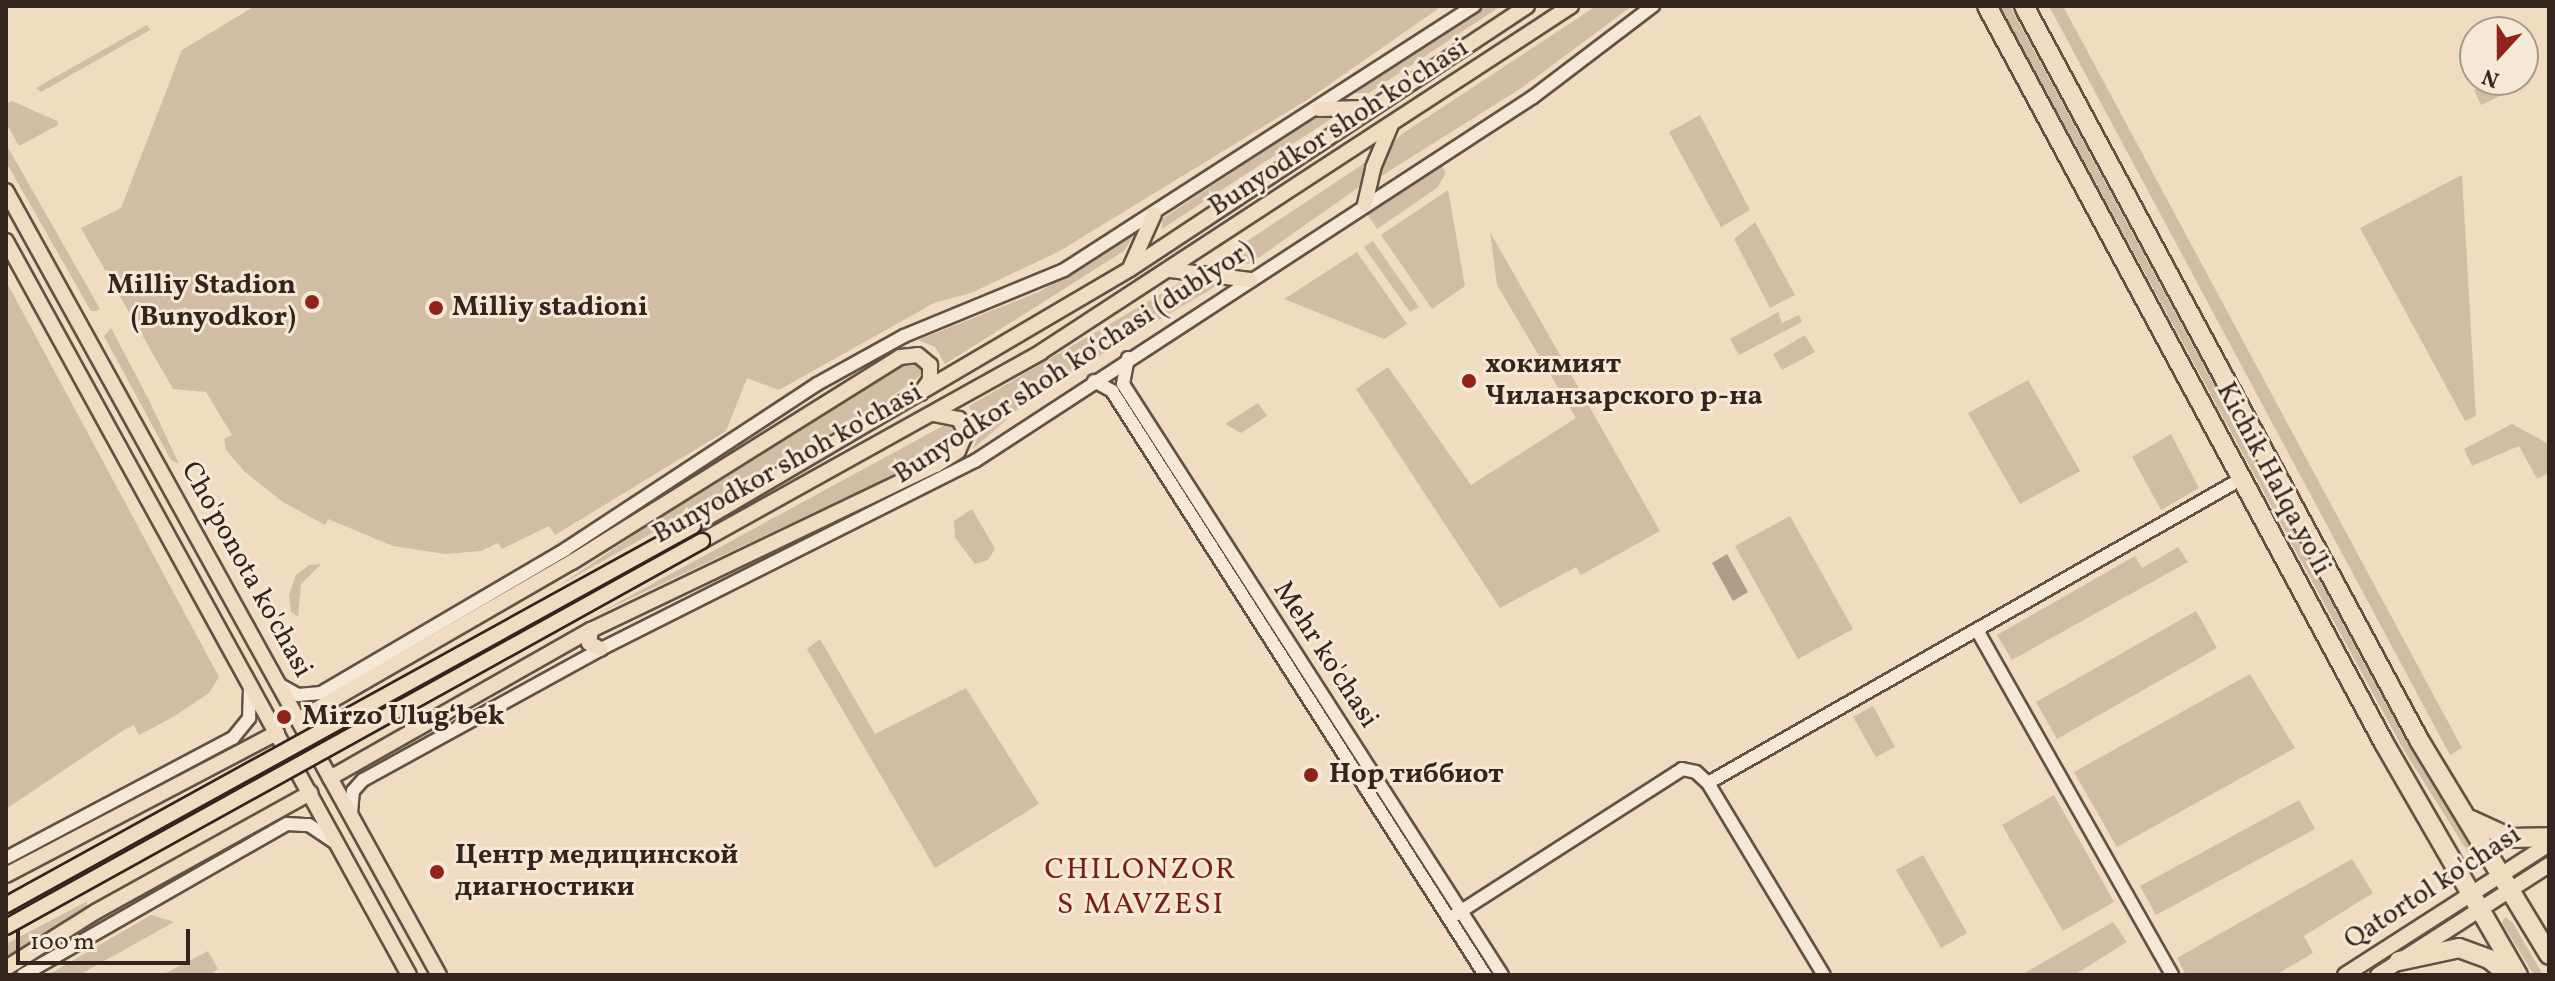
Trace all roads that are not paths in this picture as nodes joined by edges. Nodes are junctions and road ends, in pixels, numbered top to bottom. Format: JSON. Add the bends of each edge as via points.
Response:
{"nodes":[{"id":1,"x":1474,"y":6,"type":"edge"},
{"id":2,"x":1527,"y":6,"type":"edge"},
{"id":3,"x":1571,"y":6,"type":"edge"},
{"id":4,"x":1653,"y":6,"type":"edge"},
{"id":5,"x":1987,"y":6,"type":"edge"},
{"id":6,"x":2024,"y":6,"type":"edge"},
{"id":7,"x":2037,"y":6,"type":"edge"},
{"id":8,"x":1368,"y":108,"type":"junction"},
{"id":9,"x":1319,"y":109,"type":"junction"},
{"id":10,"x":2085,"y":118,"type":"junction"},
{"id":11,"x":1392,"y":124,"type":"junction"},
{"id":12,"x":6,"y":191,"type":"edge"},
{"id":13,"x":1365,"y":204,"type":"junction"},
{"id":14,"x":1154,"y":214,"type":"junction"},
{"id":15,"x":6,"y":241,"type":"edge"},
{"id":16,"x":1130,"y":269,"type":"junction"},
{"id":17,"x":1171,"y":270,"type":"junction"},
{"id":18,"x":1250,"y":280,"type":"junction"},
{"id":19,"x":1128,"y":358,"type":"junction"},
{"id":20,"x":1094,"y":381,"type":"junction"},
{"id":21,"x":1118,"y":387,"type":"junction"},
{"id":22,"x":920,"y":394,"type":"junction"},
{"id":23,"x":933,"y":414,"type":"junction"},
{"id":24,"x":2241,"y":479,"type":"junction"},
{"id":25,"x":591,"y":630,"type":"junction"},
{"id":26,"x":1977,"y":630,"type":"junction"},
{"id":27,"x":601,"y":649,"type":"junction"},
{"id":28,"x":247,"y":677,"type":"junction"},
{"id":29,"x":276,"y":679,"type":"junction"},
{"id":30,"x":1327,"y":702,"type":"junction"},
{"id":31,"x":1315,"y":710,"type":"junction"},
{"id":32,"x":298,"y":720,"type":"junction"},
{"id":33,"x":1339,"y":721,"type":"junction"},
{"id":34,"x":1327,"y":729,"type":"junction"},
{"id":35,"x":277,"y":733,"type":"junction"},
{"id":36,"x":330,"y":778,"type":"junction"},
{"id":37,"x":1708,"y":783,"type":"junction"},
{"id":38,"x":310,"y":793,"type":"junction"},
{"id":39,"x":2466,"y":816,"type":"junction"},
{"id":40,"x":354,"y":822,"type":"junction"},
{"id":41,"x":2549,"y":837,"type":"edge"},
{"id":42,"x":2549,"y":844,"type":"edge"},
{"id":43,"x":339,"y":847,"type":"junction"},
{"id":44,"x":6,"y":858,"type":"edge"},
{"id":45,"x":2549,"y":865,"type":"edge"},
{"id":46,"x":6,"y":875,"type":"edge"},
{"id":47,"x":2506,"y":883,"type":"junction"},
{"id":48,"x":2474,"y":903,"type":"junction"},
{"id":49,"x":6,"y":905,"type":"edge"},
{"id":50,"x":1458,"y":906,"type":"junction"},
{"id":51,"x":1446,"y":914,"type":"junction"},
{"id":52,"x":6,"y":927,"type":"edge"},
{"id":53,"x":2549,"y":955,"type":"edge"},
{"id":54,"x":2399,"y":961,"type":"junction"},
{"id":55,"x":6,"y":968,"type":"edge"},
{"id":56,"x":23,"y":975,"type":"edge"},
{"id":57,"x":409,"y":975,"type":"edge"},
{"id":58,"x":439,"y":975,"type":"edge"},
{"id":59,"x":1485,"y":975,"type":"edge"},
{"id":60,"x":1502,"y":975,"type":"edge"},
{"id":61,"x":1824,"y":975,"type":"edge"},
{"id":62,"x":2172,"y":975,"type":"edge"},
{"id":63,"x":2345,"y":975,"type":"edge"},
{"id":64,"x":2378,"y":975,"type":"edge"},
{"id":65,"x":2509,"y":975,"type":"edge"},
{"id":66,"x":2518,"y":975,"type":"edge"}],
"edges":[{"from":1,"to":9,"type":"street"},
{"from":2,"to":8,"type":"main road","name":"Bunyodkor shoh ko'chasi"},
{"from":3,"to":11,"type":"main road","name":"Bunyodkor shoh ko'chasi"},
{"from":4,"to":13,"type":"street","name":"Bunyodkor shoh koʻchasi (dublyor)","via":[[1533,97]]},
{"from":5,"to":24,"type":"highway","name":"Kichik Halqa yo'li"},
{"from":6,"to":10,"type":"highway","name":"Kichik Halqa yo'li"},
{"from":7,"to":10,"type":"highway"},
{"from":8,"to":9,"type":"main road"},
{"from":8,"to":16,"type":"main road","name":"Bunyodkor shoh ko'chasi"},
{"from":9,"to":14,"type":"street"},
{"from":10,"to":39,"type":"highway","name":"Kichik Halqa yo'li","via":[[2419,740]]},
{"from":11,"to":13,"type":"main road"},
{"from":11,"to":17,"type":"main road","name":"Bunyodkor shoh ko'chasi"},
{"from":12,"to":29,"type":"main road","name":"Cho'ponota ko'chasi"},
{"from":13,"to":18,"type":"street","name":"Bunyodkor shoh koʻchasi (dublyor)"},
{"from":14,"to":16,"type":"main road"},
{"from":14,"to":29,"type":"street","via":[[1064,270],[904,336],[817,384],[566,549],[321,693],[298,695]]},
{"from":15,"to":28,"type":"main road","name":"Cho'ponota ko'chasi"},
{"from":16,"to":22,"type":"main road","name":"Bunyodkor shoh ko'chasi"},
{"from":17,"to":18,"type":"main road"},
{"from":17,"to":23,"type":"main road","name":"Bunyodkor shoh ko'chasi"},
{"from":18,"to":19,"type":"street","name":"Bunyodkor shoh koʻchasi (dublyor)"},
{"from":19,"to":20,"type":"street","name":"Bunyodkor shoh koʻchasi (dublyor)"},
{"from":19,"to":21,"type":"street"},
{"from":20,"to":21,"type":"street","name":"Mehr ko'chasi"},
{"from":20,"to":27,"type":"street","name":"Bunyodkor shoh koʻchasi (dublyor)","via":[[932,486]]},
{"from":21,"to":30,"type":"street","name":"Mehr ko'chasi"},
{"from":21,"to":31,"type":"street","name":"Mehr ko'chasi"},
{"from":22,"to":32,"type":"main road","via":[[930,380],[930,365],[918,355],[900,357],[572,562]]},
{"from":22,"to":49,"type":"main road","name":"Bunyodkor shoh ko'chasi","bridge":true,"via":[[693,526]]},
{"from":23,"to":25,"type":"main road","via":[[951,415],[965,425],[965,440],[955,453],[879,495]]},
{"from":23,"to":52,"type":"main road","name":"Bunyodkor shoh ko'chasi","bridge":true},
{"from":24,"to":26,"type":"street"},
{"from":24,"to":48,"type":"highway","name":"Kichik Halqa yo'li"},
{"from":25,"to":27,"type":"main road","via":[[589,643]]},
{"from":25,"to":36,"type":"main road"},
{"from":26,"to":37,"type":"street"},
{"from":26,"to":62,"type":"street"},
{"from":27,"to":40,"type":"street","name":"Bunyodkor shoh koʻchasi (dublyor)","via":[[363,780],[351,797]]},
{"from":28,"to":35,"type":"main road","name":"Cho'ponota ko'chasi"},
{"from":28,"to":44,"type":"street","via":[[251,712],[233,738]]},
{"from":29,"to":32,"type":"main road","name":"Cho'ponota ko'chasi"},
{"from":30,"to":31,"type":"street"},
{"from":30,"to":33,"type":"street","name":"Mehr ko'chasi"},
{"from":31,"to":34,"type":"street","name":"Mehr ko'chasi"},
{"from":32,"to":36,"type":"main road","name":"Cho'ponota ko'chasi"},
{"from":33,"to":34,"type":"street"},
{"from":33,"to":50,"type":"street","name":"Mehr ko'chasi"},
{"from":34,"to":51,"type":"street","name":"Mehr ko'chasi"},
{"from":35,"to":38,"type":"main road","name":"Cho'ponota ko'chasi"},
{"from":35,"to":46,"type":"main road"},
{"from":36,"to":40,"type":"main road","name":"Cho'ponota ko'chasi"},
{"from":37,"to":50,"type":"street","via":[[1682,769]]},
{"from":37,"to":61,"type":"street"},
{"from":38,"to":43,"type":"main road","name":"Cho'ponota ko'chasi"},
{"from":38,"to":55,"type":"main road"},
{"from":39,"to":41,"type":"highway","via":[[2503,836]]},
{"from":39,"to":47,"type":"highway","name":"Kichik Halqa yo'li"},
{"from":40,"to":58,"type":"main road","name":"Cho'ponota ko'chasi"},
{"from":42,"to":47,"type":"main road","name":"Qatortol ko'chasi"},
{"from":43,"to":56,"type":"street","via":[[309,825],[287,824]]},
{"from":43,"to":57,"type":"main road","name":"Cho'ponota ko'chasi"},
{"from":45,"to":47,"type":"main road","name":"Qatortol ko'chasi"},
{"from":47,"to":48,"type":"main road","name":"Qatortol ko'chasi"},
{"from":47,"to":53,"type":"highway","name":"Kichik Halqa yo'li"},
{"from":48,"to":54,"type":"main road","name":"Qatortol ko'chasi"},
{"from":48,"to":63,"type":"main road","name":"Qatortol ko'chasi"},
{"from":48,"to":66,"type":"highway","name":"Kichik Halqa yo'li"},
{"from":50,"to":51,"type":"street"},
{"from":50,"to":60,"type":"street","name":"Mehr ko'chasi"},
{"from":51,"to":59,"type":"street","name":"Mehr ko'chasi"},
{"from":54,"to":64,"type":"main road","name":"Qatortol ko'chasi"},
{"from":54,"to":65,"type":"highway","via":[[2459,948],[2489,959]]}]}
